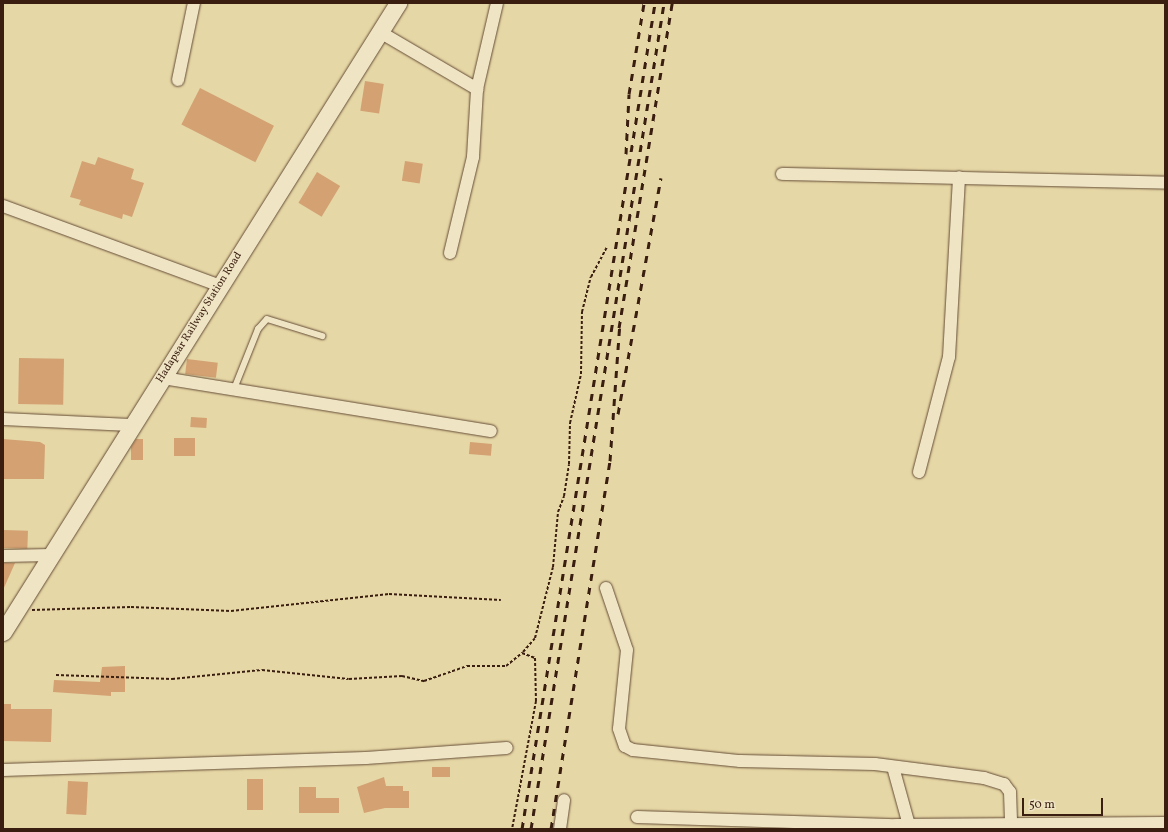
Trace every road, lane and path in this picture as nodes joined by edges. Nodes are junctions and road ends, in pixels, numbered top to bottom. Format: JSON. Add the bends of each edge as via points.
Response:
{"nodes":[{"id":1,"x":194,"y":3,"type":"edge"},
{"id":2,"x":398,"y":3,"type":"edge"},
{"id":3,"x":497,"y":3,"type":"edge"},
{"id":4,"x":380,"y":32,"type":"junction"},
{"id":5,"x":178,"y":80,"type":"dead end"},
{"id":6,"x":477,"y":89,"type":"junction"},
{"id":7,"x":782,"y":174,"type":"dead end"},
{"id":8,"x":959,"y":177,"type":"junction"},
{"id":9,"x":1165,"y":183,"type":"edge"},
{"id":10,"x":3,"y":206,"type":"edge"},
{"id":11,"x":607,"y":247,"type":"dead end"},
{"id":12,"x":450,"y":253,"type":"dead end"},
{"id":13,"x":221,"y":286,"type":"junction"},
{"id":14,"x":322,"y":336,"type":"dead end"},
{"id":15,"x":163,"y":378,"type":"junction"},
{"id":16,"x":234,"y":389,"type":"junction"},
{"id":17,"x":3,"y":419,"type":"edge"},
{"id":18,"x":130,"y":426,"type":"junction"},
{"id":19,"x":491,"y":431,"type":"dead end"},
{"id":20,"x":920,"y":472,"type":"dead end"},
{"id":21,"x":51,"y":555,"type":"junction"},
{"id":22,"x":3,"y":556,"type":"edge"},
{"id":23,"x":606,"y":588,"type":"dead end"},
{"id":24,"x":500,"y":600,"type":"dead end"},
{"id":25,"x":17,"y":611,"type":"junction"},
{"id":26,"x":3,"y":632,"type":"edge"},
{"id":27,"x":522,"y":653,"type":"junction"},
{"id":28,"x":56,"y":675,"type":"dead end"},
{"id":29,"x":506,"y":748,"type":"dead end"},
{"id":30,"x":893,"y":767,"type":"junction"},
{"id":31,"x":3,"y":770,"type":"edge"},
{"id":32,"x":564,"y":800,"type":"dead end"},
{"id":33,"x":637,"y":818,"type":"dead end"},
{"id":34,"x":1011,"y":818,"type":"dead end"},
{"id":35,"x":1165,"y":823,"type":"edge"},
{"id":36,"x":909,"y":825,"type":"junction"},
{"id":37,"x":895,"y":827,"type":"edge"},
{"id":38,"x":1084,"y":827,"type":"edge"},
{"id":39,"x":512,"y":829,"type":"edge"},
{"id":40,"x":560,"y":829,"type":"edge"}],
"edges":[{"from":1,"to":5,"type":"street"},
{"from":2,"to":4,"type":"street","name":"Hadapsar Railway Station Road"},
{"from":3,"to":6,"type":"street"},
{"from":4,"to":6,"type":"street"},
{"from":4,"to":13,"type":"street","name":"Hadapsar Railway Station Road"},
{"from":6,"to":12,"type":"street","via":[[474,157]]},
{"from":7,"to":8,"type":"street"},
{"from":8,"to":9,"type":"street"},
{"from":8,"to":20,"type":"street","via":[[949,358]]},
{"from":10,"to":13,"type":"street"},
{"from":11,"to":27,"type":"path","via":[[591,277],[582,312],[580,374],[570,423],[568,464],[564,496],[558,512],[553,567],[535,638]]},
{"from":13,"to":15,"type":"street","name":"Hadapsar Railway Station Road"},
{"from":14,"to":16,"type":"lane","via":[[267,319],[258,328]]},
{"from":15,"to":16,"type":"street"},
{"from":15,"to":18,"type":"street","name":"Hadapsar Railway Station Road"},
{"from":16,"to":19,"type":"street"},
{"from":17,"to":18,"type":"street"},
{"from":18,"to":21,"type":"street","name":"Hadapsar Railway Station Road"},
{"from":21,"to":22,"type":"street"},
{"from":21,"to":25,"type":"street","name":"Hadapsar Railway Station Road"},
{"from":23,"to":30,"type":"street","via":[[627,650],[619,729],[625,746],[633,750],[740,760]]},
{"from":24,"to":25,"type":"path","via":[[389,594],[232,611],[131,607]]},
{"from":25,"to":26,"type":"street","name":"Hadapsar Railway Station Road"},
{"from":27,"to":28,"type":"path","via":[[506,666],[467,666],[424,680],[402,676],[350,679],[262,670],[172,679]]},
{"from":27,"to":39,"type":"path","via":[[535,658],[536,701]]},
{"from":29,"to":31,"type":"street","via":[[366,758]]},
{"from":30,"to":34,"type":"street","via":[[1004,784],[1010,792]]},
{"from":30,"to":36,"type":"street"},
{"from":32,"to":40,"type":"street"},
{"from":33,"to":37,"type":"street"},
{"from":35,"to":38,"type":"street"},
{"from":36,"to":37,"type":"street"},
{"from":36,"to":38,"type":"street"}]}
